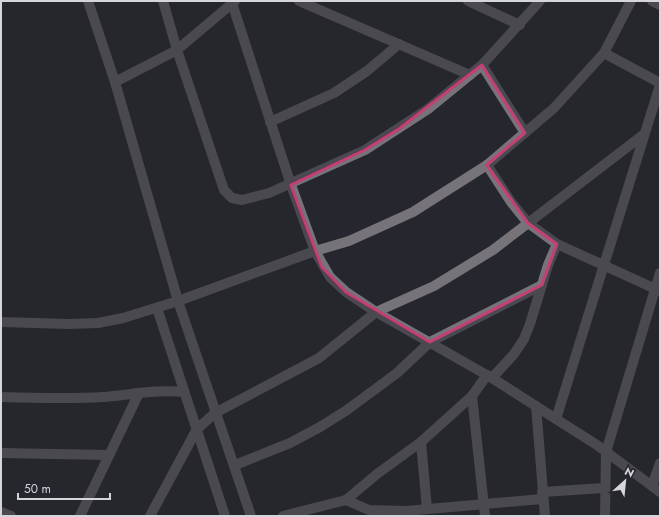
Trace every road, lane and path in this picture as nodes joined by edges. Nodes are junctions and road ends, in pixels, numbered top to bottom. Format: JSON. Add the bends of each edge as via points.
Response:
{"nodes":[{"id":1,"x":88,"y":1,"type":"edge"},
{"id":2,"x":163,"y":1,"type":"edge"},
{"id":3,"x":299,"y":1,"type":"edge"},
{"id":4,"x":468,"y":1,"type":"edge"},
{"id":5,"x":540,"y":1,"type":"edge"},
{"id":6,"x":631,"y":1,"type":"edge"},
{"id":7,"x":652,"y":1,"type":"edge"},
{"id":8,"x":234,"y":2,"type":"edge"},
{"id":9,"x":660,"y":5,"type":"edge"},
{"id":10,"x":520,"y":25,"type":"junction"},
{"id":11,"x":399,"y":44,"type":"junction"},
{"id":12,"x":177,"y":50,"type":"junction"},
{"id":13,"x":604,"y":53,"type":"junction"},
{"id":14,"x":482,"y":65,"type":"junction"},
{"id":15,"x":470,"y":75,"type":"junction"},
{"id":16,"x":115,"y":82,"type":"junction"},
{"id":17,"x":660,"y":84,"type":"edge"},
{"id":18,"x":270,"y":122,"type":"junction"},
{"id":19,"x":525,"y":133,"type":"junction"},
{"id":20,"x":643,"y":135,"type":"junction"},
{"id":21,"x":487,"y":165,"type":"junction"},
{"id":22,"x":291,"y":185,"type":"junction"},
{"id":23,"x":528,"y":223,"type":"junction"},
{"id":24,"x":557,"y":244,"type":"junction"},
{"id":25,"x":315,"y":251,"type":"junction"},
{"id":26,"x":604,"y":265,"type":"junction"},
{"id":27,"x":660,"y":273,"type":"edge"},
{"id":28,"x":542,"y":286,"type":"junction"},
{"id":29,"x":658,"y":290,"type":"edge"},
{"id":30,"x":178,"y":301,"type":"junction"},
{"id":31,"x":157,"y":308,"type":"junction"},
{"id":32,"x":376,"y":312,"type":"junction"},
{"id":33,"x":1,"y":322,"type":"edge"},
{"id":34,"x":430,"y":342,"type":"junction"},
{"id":35,"x":490,"y":376,"type":"junction"},
{"id":36,"x":183,"y":392,"type":"junction"},
{"id":37,"x":138,"y":395,"type":"junction"},
{"id":38,"x":472,"y":396,"type":"junction"},
{"id":39,"x":1,"y":397,"type":"edge"},
{"id":40,"x":536,"y":406,"type":"junction"},
{"id":41,"x":215,"y":413,"type":"junction"},
{"id":42,"x":556,"y":419,"type":"junction"},
{"id":43,"x":197,"y":429,"type":"junction"},
{"id":44,"x":420,"y":442,"type":"junction"},
{"id":45,"x":606,"y":452,"type":"junction"},
{"id":46,"x":1,"y":453,"type":"edge"},
{"id":47,"x":109,"y":455,"type":"junction"},
{"id":48,"x":660,"y":462,"type":"edge"},
{"id":49,"x":235,"y":465,"type":"junction"},
{"id":50,"x":604,"y":488,"type":"junction"},
{"id":51,"x":656,"y":489,"type":"edge"},
{"id":52,"x":542,"y":496,"type":"junction"},
{"id":53,"x":346,"y":500,"type":"junction"},
{"id":54,"x":484,"y":504,"type":"junction"},
{"id":55,"x":427,"y":510,"type":"junction"},
{"id":56,"x":1,"y":512,"type":"edge"},
{"id":57,"x":368,"y":513,"type":"edge"},
{"id":58,"x":12,"y":516,"type":"edge"},
{"id":59,"x":80,"y":516,"type":"edge"},
{"id":60,"x":150,"y":516,"type":"edge"},
{"id":61,"x":225,"y":516,"type":"edge"},
{"id":62,"x":251,"y":516,"type":"edge"},
{"id":63,"x":283,"y":516,"type":"edge"},
{"id":64,"x":485,"y":516,"type":"edge"},
{"id":65,"x":545,"y":516,"type":"edge"},
{"id":66,"x":605,"y":516,"type":"edge"}],
"edges":[{"from":1,"to":16,"type":"street"},
{"from":2,"to":12,"type":"street"},
{"from":3,"to":11,"type":"street"},
{"from":4,"to":10,"type":"street"},
{"from":5,"to":10,"type":"street"},
{"from":6,"to":13,"type":"street"},
{"from":7,"to":9,"type":"street"},
{"from":8,"to":12,"type":"street"},
{"from":8,"to":18,"type":"street"},
{"from":10,"to":14,"type":"street"},
{"from":11,"to":15,"type":"street"},
{"from":11,"to":18,"type":"street","via":[[367,71],[334,93]]},
{"from":12,"to":16,"type":"street"},
{"from":12,"to":22,"type":"street","via":[[227,195],[242,200]]},
{"from":13,"to":17,"type":"street"},
{"from":13,"to":19,"type":"street","via":[[554,108]]},
{"from":14,"to":15,"type":"street"},
{"from":14,"to":19,"type":"street"},
{"from":15,"to":22,"type":"street","via":[[428,109],[365,150]]},
{"from":16,"to":30,"type":"street"},
{"from":17,"to":20,"type":"street"},
{"from":18,"to":22,"type":"street"},
{"from":19,"to":21,"type":"street"},
{"from":20,"to":23,"type":"street"},
{"from":20,"to":26,"type":"street"},
{"from":21,"to":23,"type":"street"},
{"from":21,"to":25,"type":"street","via":[[413,212],[355,238]]},
{"from":22,"to":25,"type":"street"},
{"from":23,"to":24,"type":"street"},
{"from":23,"to":32,"type":"street","via":[[493,250],[434,286]]},
{"from":24,"to":26,"type":"street"},
{"from":24,"to":28,"type":"street"},
{"from":25,"to":30,"type":"street"},
{"from":25,"to":32,"type":"street","via":[[330,277],[346,292]]},
{"from":26,"to":29,"type":"street"},
{"from":26,"to":42,"type":"street"},
{"from":27,"to":29,"type":"street"},
{"from":28,"to":34,"type":"street"},
{"from":28,"to":35,"type":"street","via":[[524,339],[514,354]]},
{"from":29,"to":45,"type":"street"},
{"from":30,"to":31,"type":"street"},
{"from":30,"to":41,"type":"street"},
{"from":31,"to":33,"type":"street","via":[[98,323]]},
{"from":31,"to":36,"type":"street"},
{"from":32,"to":34,"type":"street"},
{"from":32,"to":41,"type":"street","via":[[319,358]]},
{"from":34,"to":35,"type":"street"},
{"from":34,"to":49,"type":"street","via":[[397,373],[342,414],[290,443]]},
{"from":35,"to":38,"type":"street"},
{"from":35,"to":40,"type":"street"},
{"from":36,"to":37,"type":"street"},
{"from":36,"to":43,"type":"street"},
{"from":37,"to":39,"type":"street","via":[[53,399]]},
{"from":37,"to":47,"type":"street"},
{"from":38,"to":44,"type":"street"},
{"from":38,"to":54,"type":"street"},
{"from":40,"to":42,"type":"street"},
{"from":40,"to":52,"type":"street"},
{"from":41,"to":43,"type":"street"},
{"from":41,"to":49,"type":"street"},
{"from":42,"to":45,"type":"street"},
{"from":43,"to":60,"type":"street"},
{"from":43,"to":61,"type":"street"},
{"from":44,"to":53,"type":"street"},
{"from":44,"to":55,"type":"street"},
{"from":45,"to":50,"type":"street"},
{"from":45,"to":51,"type":"street"},
{"from":46,"to":47,"type":"street"},
{"from":47,"to":59,"type":"street"},
{"from":48,"to":51,"type":"street"},
{"from":49,"to":62,"type":"street"},
{"from":50,"to":52,"type":"street"},
{"from":50,"to":66,"type":"street"},
{"from":52,"to":54,"type":"street"},
{"from":52,"to":65,"type":"street"},
{"from":53,"to":57,"type":"street"},
{"from":53,"to":63,"type":"street"},
{"from":54,"to":55,"type":"street"},
{"from":54,"to":64,"type":"street"},
{"from":55,"to":57,"type":"street"},
{"from":56,"to":58,"type":"street"}]}
